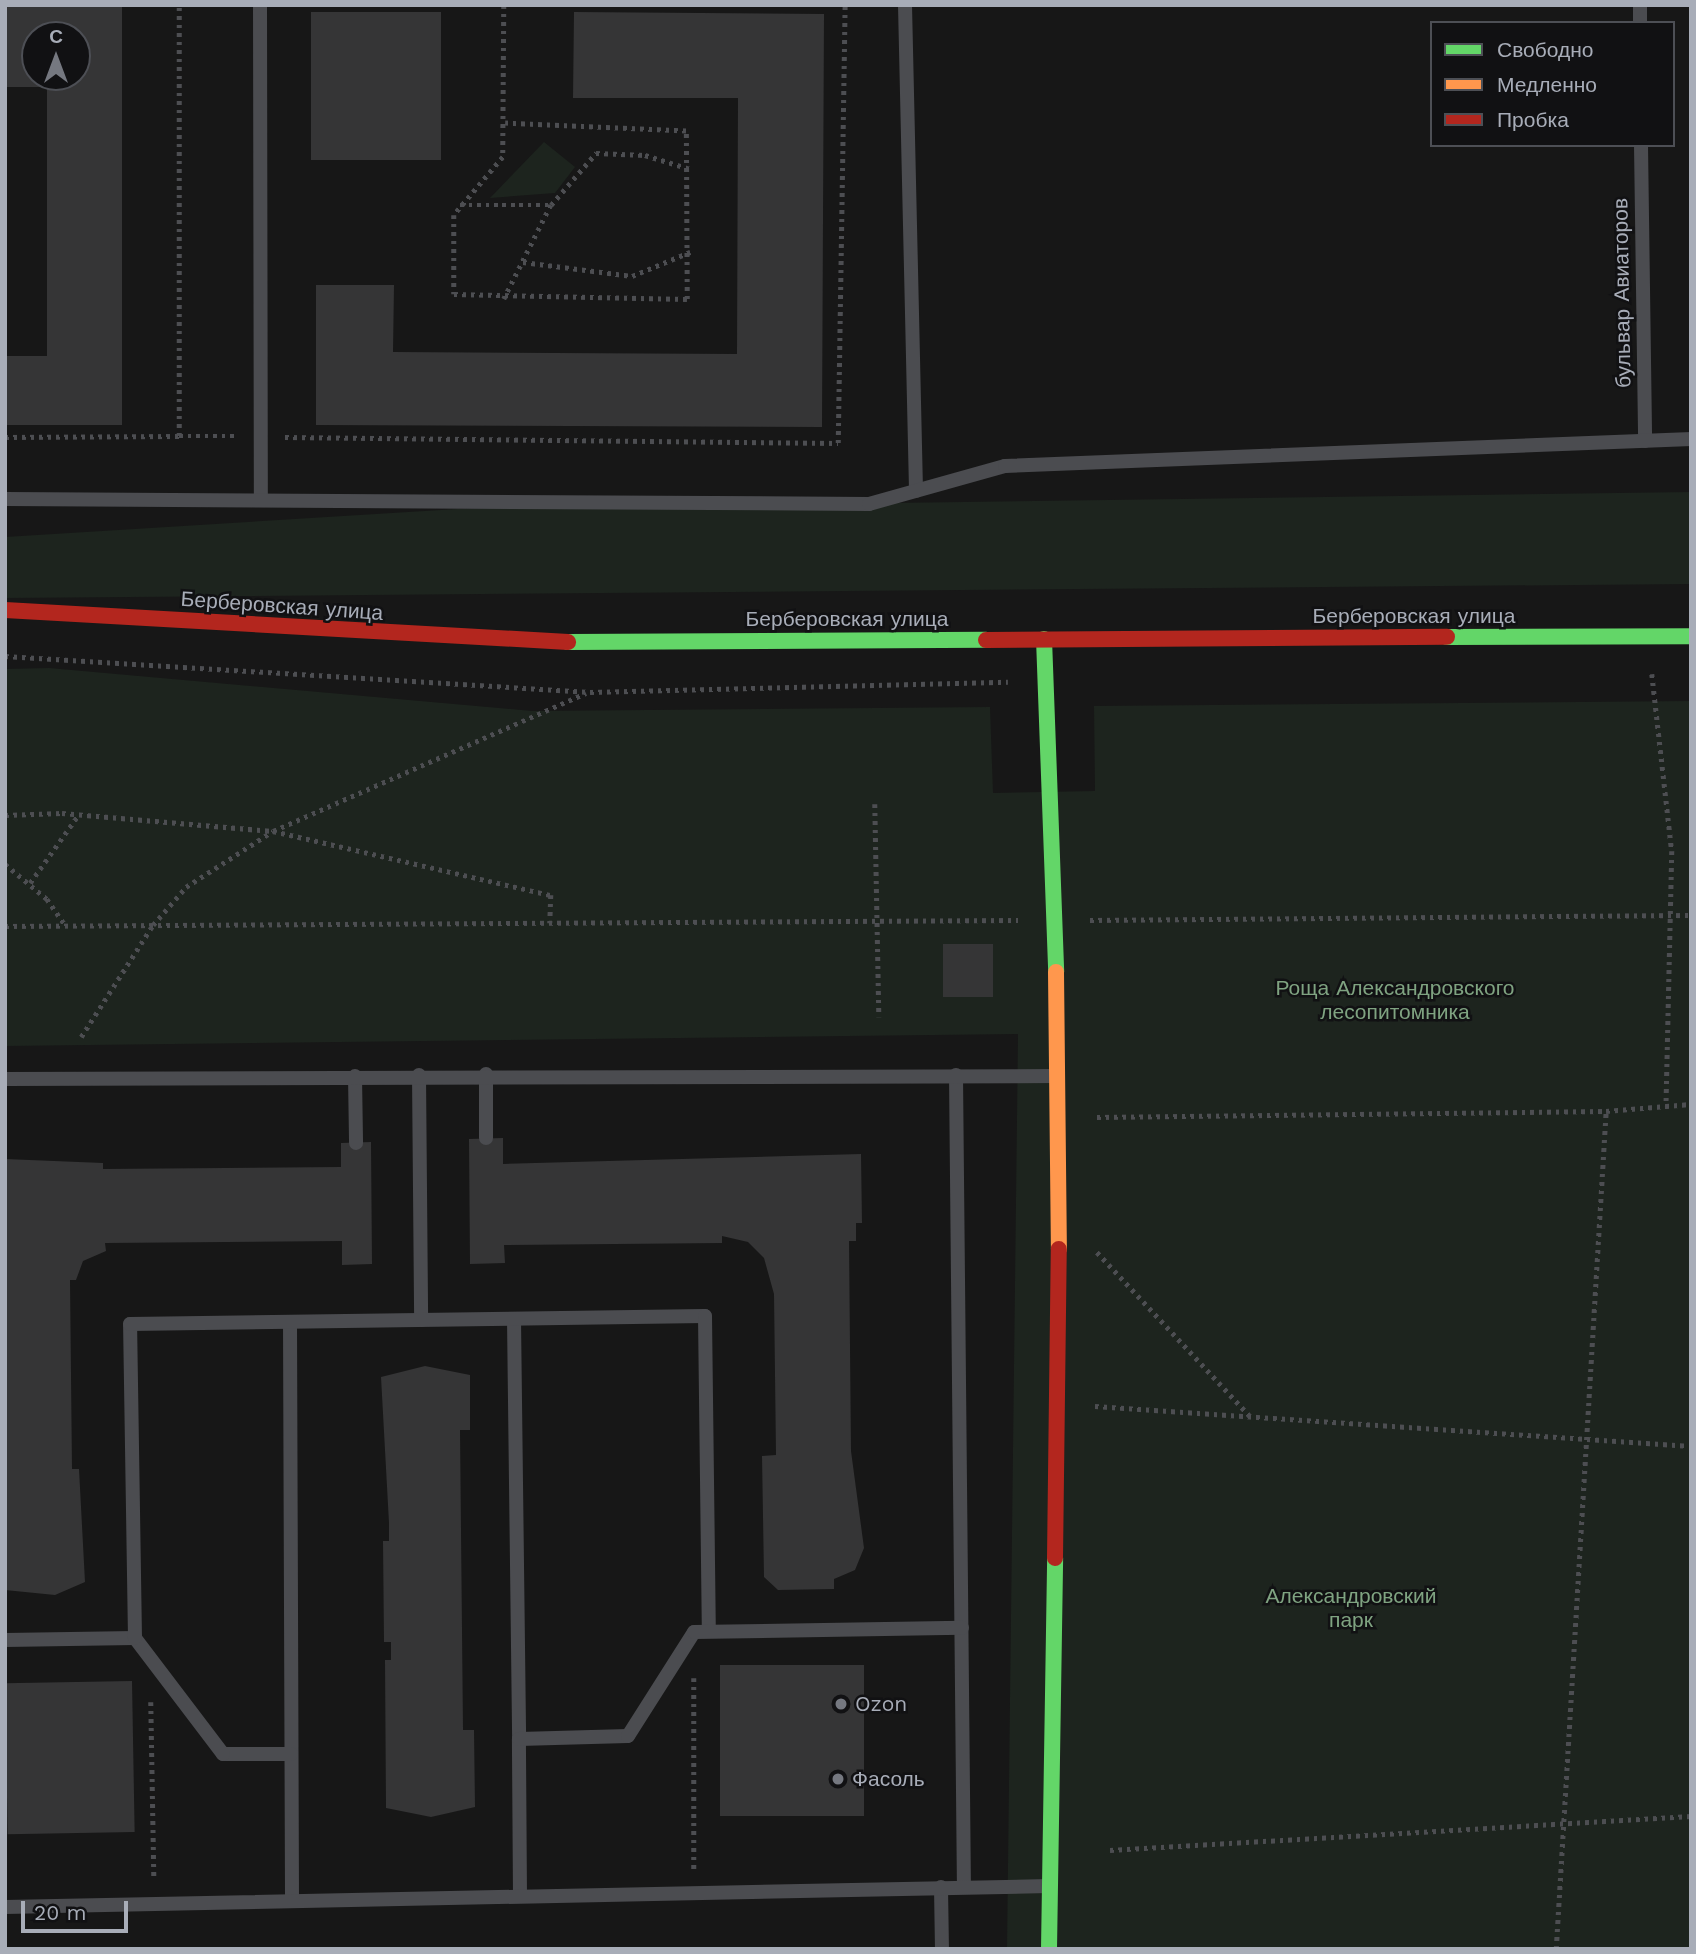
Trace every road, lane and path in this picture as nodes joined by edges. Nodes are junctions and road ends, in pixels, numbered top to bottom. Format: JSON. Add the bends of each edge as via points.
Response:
{"nodes":[{"id":1,"x":180,"y":5,"type":"edge"},
{"id":2,"x":260,"y":5,"type":"edge"},
{"id":3,"x":504,"y":5,"type":"edge"},
{"id":4,"x":845,"y":5,"type":"edge"},
{"id":5,"x":905,"y":5,"type":"edge"},
{"id":6,"x":505,"y":123,"type":"junction"},
{"id":7,"x":1641,"y":147,"type":"edge"},
{"id":8,"x":690,"y":169,"type":"junction"},
{"id":9,"x":459,"y":205,"type":"junction"},
{"id":10,"x":551,"y":205,"type":"junction"},
{"id":11,"x":690,"y":252,"type":"junction"},
{"id":12,"x":523,"y":262,"type":"junction"},
{"id":13,"x":504,"y":299,"type":"junction"},
{"id":14,"x":179,"y":436,"type":"junction"},
{"id":15,"x":5,"y":437,"type":"edge"},
{"id":16,"x":261,"y":437,"type":"junction"},
{"id":17,"x":1691,"y":439,"type":"edge"},
{"id":18,"x":1645,"y":441,"type":"junction"},
{"id":19,"x":916,"y":491,"type":"junction"},
{"id":20,"x":5,"y":499,"type":"edge"},
{"id":21,"x":261,"y":500,"type":"junction"},
{"id":22,"x":5,"y":610,"type":"edge"},
{"id":23,"x":1648,"y":636,"type":"junction"},
{"id":24,"x":1691,"y":636,"type":"edge"},
{"id":25,"x":1044,"y":639,"type":"junction"},
{"id":26,"x":590,"y":692,"type":"dead end"},
{"id":27,"x":876,"y":804,"type":"dead end"},
{"id":28,"x":79,"y":814,"type":"junction"},
{"id":29,"x":5,"y":815,"type":"edge"},
{"id":30,"x":273,"y":831,"type":"junction"},
{"id":31,"x":5,"y":864,"type":"edge"},
{"id":32,"x":30,"y":883,"type":"junction"},
{"id":33,"x":1691,"y":915,"type":"edge"},
{"id":34,"x":1668,"y":916,"type":"junction"},
{"id":35,"x":877,"y":918,"type":"junction"},
{"id":36,"x":1055,"y":920,"type":"junction"},
{"id":37,"x":550,"y":923,"type":"junction"},
{"id":38,"x":153,"y":925,"type":"junction"},
{"id":39,"x":5,"y":926,"type":"edge"},
{"id":40,"x":65,"y":926,"type":"junction"},
{"id":41,"x":879,"y":1017,"type":"dead end"},
{"id":42,"x":81,"y":1037,"type":"dead end"},
{"id":43,"x":486,"y":1074,"type":"junction"},
{"id":44,"x":419,"y":1075,"type":"junction"},
{"id":45,"x":956,"y":1075,"type":"junction"},
{"id":46,"x":355,"y":1076,"type":"junction"},
{"id":47,"x":1060,"y":1076,"type":"junction"},
{"id":48,"x":5,"y":1079,"type":"edge"},
{"id":49,"x":1691,"y":1104,"type":"edge"},
{"id":50,"x":1666,"y":1106,"type":"junction"},
{"id":51,"x":1606,"y":1111,"type":"junction"},
{"id":52,"x":1060,"y":1117,"type":"junction"},
{"id":53,"x":486,"y":1138,"type":"dead end"},
{"id":54,"x":356,"y":1143,"type":"dead end"},
{"id":55,"x":1059,"y":1210,"type":"junction"},
{"id":56,"x":514,"y":1319,"type":"junction"},
{"id":57,"x":421,"y":1320,"type":"junction"},
{"id":58,"x":290,"y":1322,"type":"junction"},
{"id":59,"x":1057,"y":1402,"type":"junction"},
{"id":60,"x":1251,"y":1418,"type":"junction"},
{"id":61,"x":1586,"y":1444,"type":"junction"},
{"id":62,"x":1691,"y":1446,"type":"edge"},
{"id":63,"x":962,"y":1628,"type":"junction"},
{"id":64,"x":702,"y":1631,"type":"junction"},
{"id":65,"x":135,"y":1638,"type":"junction"},
{"id":66,"x":5,"y":1640,"type":"edge"},
{"id":67,"x":150,"y":1658,"type":"junction"},
{"id":68,"x":519,"y":1739,"type":"junction"},
{"id":69,"x":291,"y":1754,"type":"junction"},
{"id":70,"x":1691,"y":1816,"type":"edge"},
{"id":71,"x":1564,"y":1823,"type":"junction"},
{"id":72,"x":1110,"y":1850,"type":"dead end"},
{"id":73,"x":1050,"y":1886,"type":"junction"},
{"id":74,"x":941,"y":1887,"type":"junction"},
{"id":75,"x":964,"y":1887,"type":"junction"},
{"id":76,"x":694,"y":1891,"type":"junction"},
{"id":77,"x":520,"y":1896,"type":"junction"},
{"id":78,"x":292,"y":1901,"type":"junction"},
{"id":79,"x":154,"y":1904,"type":"junction"},
{"id":80,"x":5,"y":1907,"type":"edge"},
{"id":81,"x":942,"y":1949,"type":"edge"},
{"id":82,"x":1049,"y":1949,"type":"edge"},
{"id":83,"x":1556,"y":1949,"type":"edge"}],
"edges":[{"from":1,"to":14,"type":"path"},
{"from":2,"to":16,"type":"lane"},
{"from":3,"to":6,"type":"path"},
{"from":4,"to":16,"type":"path","via":[[838,443]]},
{"from":5,"to":19,"type":"lane"},
{"from":6,"to":8,"type":"path","via":[[676,126],[686,131]]},
{"from":6,"to":9,"type":"path","via":[[500,167]]},
{"from":7,"to":18,"type":"lane","name":"бульвар Авиаторов"},
{"from":8,"to":10,"type":"path","via":[[645,155],[596,153]]},
{"from":8,"to":11,"type":"path"},
{"from":9,"to":10,"type":"path"},
{"from":9,"to":13,"type":"path","via":[[452,221],[454,294]]},
{"from":10,"to":12,"type":"path"},
{"from":11,"to":12,"type":"path","via":[[632,276]]},
{"from":11,"to":13,"type":"path","via":[[687,299]]},
{"from":12,"to":13,"type":"path"},
{"from":14,"to":15,"type":"path"},
{"from":14,"to":16,"type":"path"},
{"from":16,"to":21,"type":"lane"},
{"from":17,"to":18,"type":"lane"},
{"from":18,"to":19,"type":"lane","via":[[1005,466]]},
{"from":19,"to":21,"type":"lane","via":[[869,504]]},
{"from":20,"to":21,"type":"lane"},
{"from":22,"to":25,"type":"street","name":"Берберовская улица","via":[[509,642]]},
{"from":23,"to":24,"type":"street","name":"Берберовская улица"},
{"from":23,"to":25,"type":"street","name":"Берберовская улица"},
{"from":23,"to":34,"type":"path","via":[[1672,851]]},
{"from":25,"to":36,"type":"street"},
{"from":26,"to":30,"type":"path"},
{"from":27,"to":35,"type":"path"},
{"from":28,"to":29,"type":"path"},
{"from":28,"to":30,"type":"path"},
{"from":28,"to":32,"type":"path"},
{"from":30,"to":37,"type":"path","via":[[551,895]]},
{"from":30,"to":38,"type":"path","via":[[186,887]]},
{"from":31,"to":32,"type":"path"},
{"from":32,"to":40,"type":"path"},
{"from":33,"to":34,"type":"path"},
{"from":34,"to":36,"type":"path"},
{"from":34,"to":50,"type":"path"},
{"from":35,"to":36,"type":"path"},
{"from":35,"to":37,"type":"path"},
{"from":35,"to":41,"type":"path"},
{"from":36,"to":47,"type":"street"},
{"from":37,"to":38,"type":"path"},
{"from":38,"to":40,"type":"path"},
{"from":38,"to":42,"type":"path"},
{"from":39,"to":40,"type":"path"},
{"from":43,"to":44,"type":"lane"},
{"from":43,"to":45,"type":"lane"},
{"from":43,"to":53,"type":"lane"},
{"from":44,"to":46,"type":"lane"},
{"from":44,"to":57,"type":"lane"},
{"from":45,"to":47,"type":"lane"},
{"from":45,"to":63,"type":"lane"},
{"from":46,"to":48,"type":"lane"},
{"from":46,"to":54,"type":"lane"},
{"from":47,"to":52,"type":"street"},
{"from":49,"to":50,"type":"path"},
{"from":50,"to":51,"type":"path"},
{"from":51,"to":52,"type":"path"},
{"from":51,"to":61,"type":"path"},
{"from":52,"to":55,"type":"street"},
{"from":55,"to":59,"type":"street"},
{"from":55,"to":60,"type":"path"},
{"from":56,"to":57,"type":"lane"},
{"from":56,"to":64,"type":"lane","via":[[705,1316]]},
{"from":56,"to":68,"type":"lane"},
{"from":57,"to":58,"type":"lane"},
{"from":58,"to":65,"type":"lane","via":[[130,1324]]},
{"from":58,"to":69,"type":"lane"},
{"from":59,"to":60,"type":"path"},
{"from":59,"to":73,"type":"street"},
{"from":60,"to":61,"type":"path"},
{"from":61,"to":62,"type":"path"},
{"from":61,"to":71,"type":"path"},
{"from":63,"to":64,"type":"lane"},
{"from":63,"to":75,"type":"lane"},
{"from":64,"to":68,"type":"lane","via":[[628,1736]]},
{"from":64,"to":76,"type":"path"},
{"from":65,"to":66,"type":"lane"},
{"from":65,"to":67,"type":"lane"},
{"from":67,"to":69,"type":"lane","via":[[223,1754]]},
{"from":67,"to":79,"type":"path"},
{"from":68,"to":77,"type":"lane"},
{"from":69,"to":78,"type":"lane"},
{"from":70,"to":71,"type":"path"},
{"from":71,"to":72,"type":"path"},
{"from":71,"to":83,"type":"path"},
{"from":73,"to":75,"type":"lane"},
{"from":73,"to":82,"type":"street"},
{"from":74,"to":75,"type":"lane"},
{"from":74,"to":76,"type":"lane"},
{"from":74,"to":81,"type":"lane"},
{"from":76,"to":77,"type":"lane"},
{"from":77,"to":78,"type":"lane"},
{"from":78,"to":79,"type":"lane"},
{"from":79,"to":80,"type":"lane"}]}
